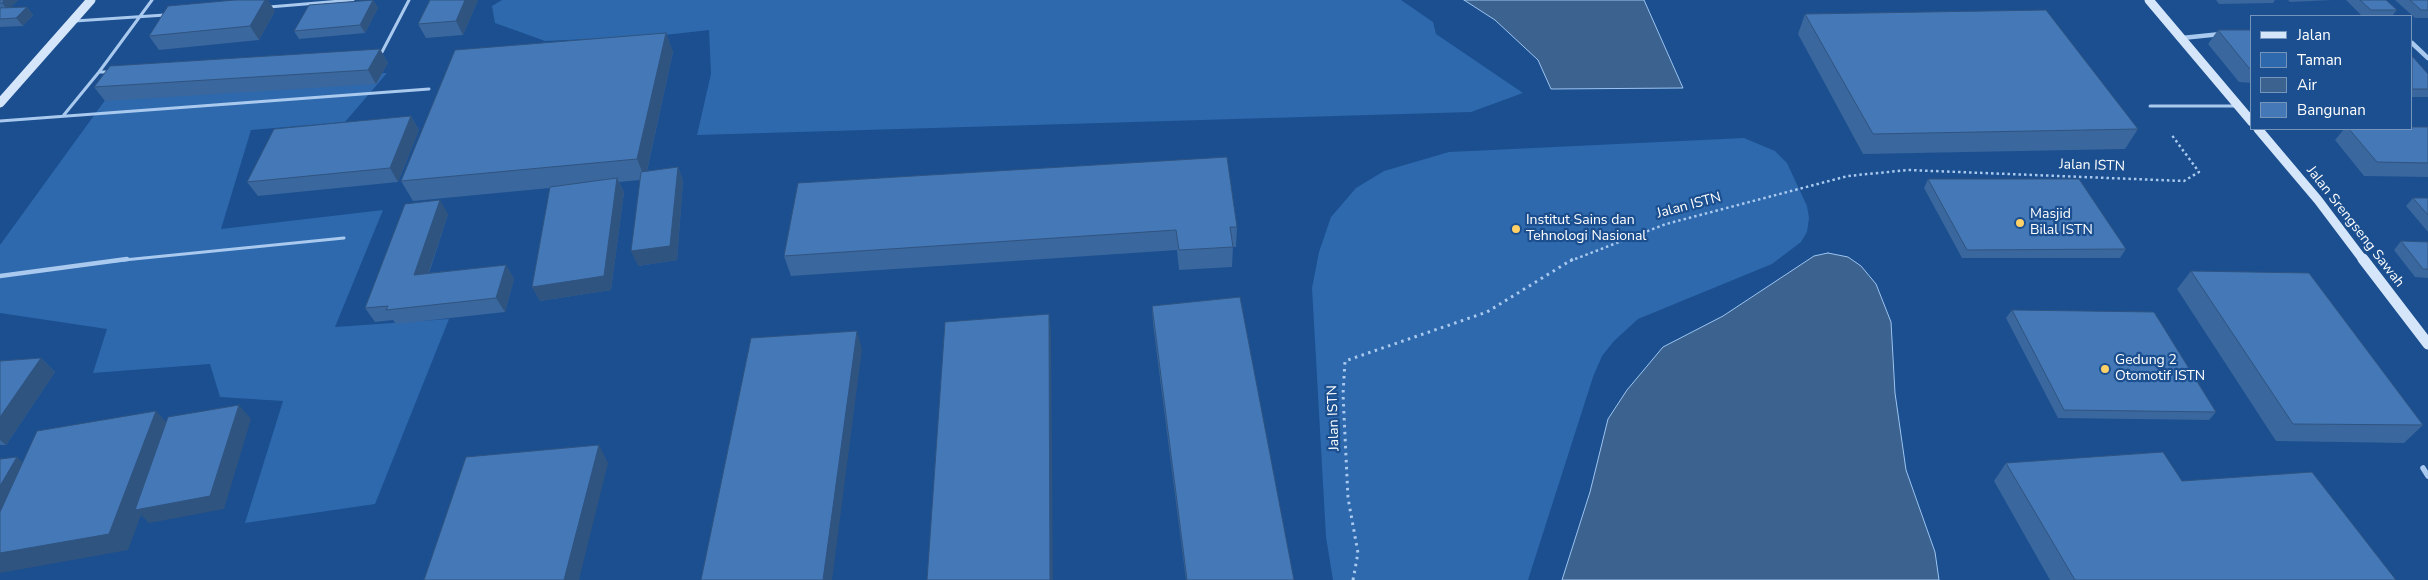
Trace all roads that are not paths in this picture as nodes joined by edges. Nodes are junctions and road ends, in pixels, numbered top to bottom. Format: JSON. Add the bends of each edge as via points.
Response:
{"nodes":[{"id":1,"x":91,"y":0,"type":"edge"},
{"id":2,"x":152,"y":0,"type":"edge"},
{"id":3,"x":354,"y":0,"type":"edge"},
{"id":4,"x":409,"y":0,"type":"edge"},
{"id":5,"x":2149,"y":0,"type":"edge"},
{"id":6,"x":265,"y":7,"type":"dead end"},
{"id":7,"x":168,"y":15,"type":"edge"},
{"id":8,"x":138,"y":17,"type":"junction"},
{"id":9,"x":72,"y":21,"type":"junction"},
{"id":10,"x":2225,"y":34,"type":"edge"},
{"id":11,"x":2181,"y":38,"type":"junction"},
{"id":12,"x":2413,"y":44,"type":"edge"},
{"id":13,"x":372,"y":53,"type":"edge"},
{"id":14,"x":2428,"y":58,"type":"edge"},
{"id":15,"x":118,"y":71,"type":"edge"},
{"id":16,"x":99,"y":72,"type":"junction"},
{"id":17,"x":428,"y":89,"type":"dead end"},
{"id":18,"x":0,"y":103,"type":"edge"},
{"id":19,"x":2150,"y":106,"type":"road end"},
{"id":20,"x":2239,"y":106,"type":"junction"},
{"id":21,"x":63,"y":116,"type":"junction"},
{"id":22,"x":45,"y":118,"type":"joint"},
{"id":23,"x":2250,"y":120,"type":"edge"},
{"id":24,"x":0,"y":121,"type":"edge"},
{"id":25,"x":5,"y":121,"type":"joint"},
{"id":26,"x":2259,"y":130,"type":"edge"},
{"id":27,"x":344,"y":238,"type":"dead end"},
{"id":28,"x":0,"y":276,"type":"edge"},
{"id":29,"x":2428,"y":344,"type":"edge"},
{"id":30,"x":2423,"y":468,"type":"dead end"},
{"id":31,"x":2428,"y":476,"type":"edge"}],
"edges":[{"from":1,"to":9,"type":"street"},
{"from":2,"to":8,"type":"lane"},
{"from":3,"to":6,"type":"lane"},
{"from":4,"to":13,"type":"lane","via":[[382,52]]},
{"from":5,"to":11,"type":"street"},
{"from":7,"to":8,"type":"lane"},
{"from":8,"to":9,"type":"lane"},
{"from":8,"to":16,"type":"lane"},
{"from":9,"to":18,"type":"street"},
{"from":10,"to":11,"type":"street"},
{"from":11,"to":20,"type":"street"},
{"from":12,"to":14,"type":"street"},
{"from":15,"to":16,"type":"lane"},
{"from":16,"to":21,"type":"lane"},
{"from":17,"to":21,"type":"lane"},
{"from":19,"to":20,"type":"lane"},
{"from":20,"to":23,"type":"street"},
{"from":21,"to":22,"type":"lane"},
{"from":22,"to":25,"type":"lane"},
{"from":24,"to":25,"type":"lane"},
{"from":26,"to":29,"type":"street","name":"Jalan Srengseng Sawah","via":[[2318,200]]},
{"from":27,"to":28,"type":"lane","via":[[90,263]]},
{"from":30,"to":31,"type":"street"}]}
